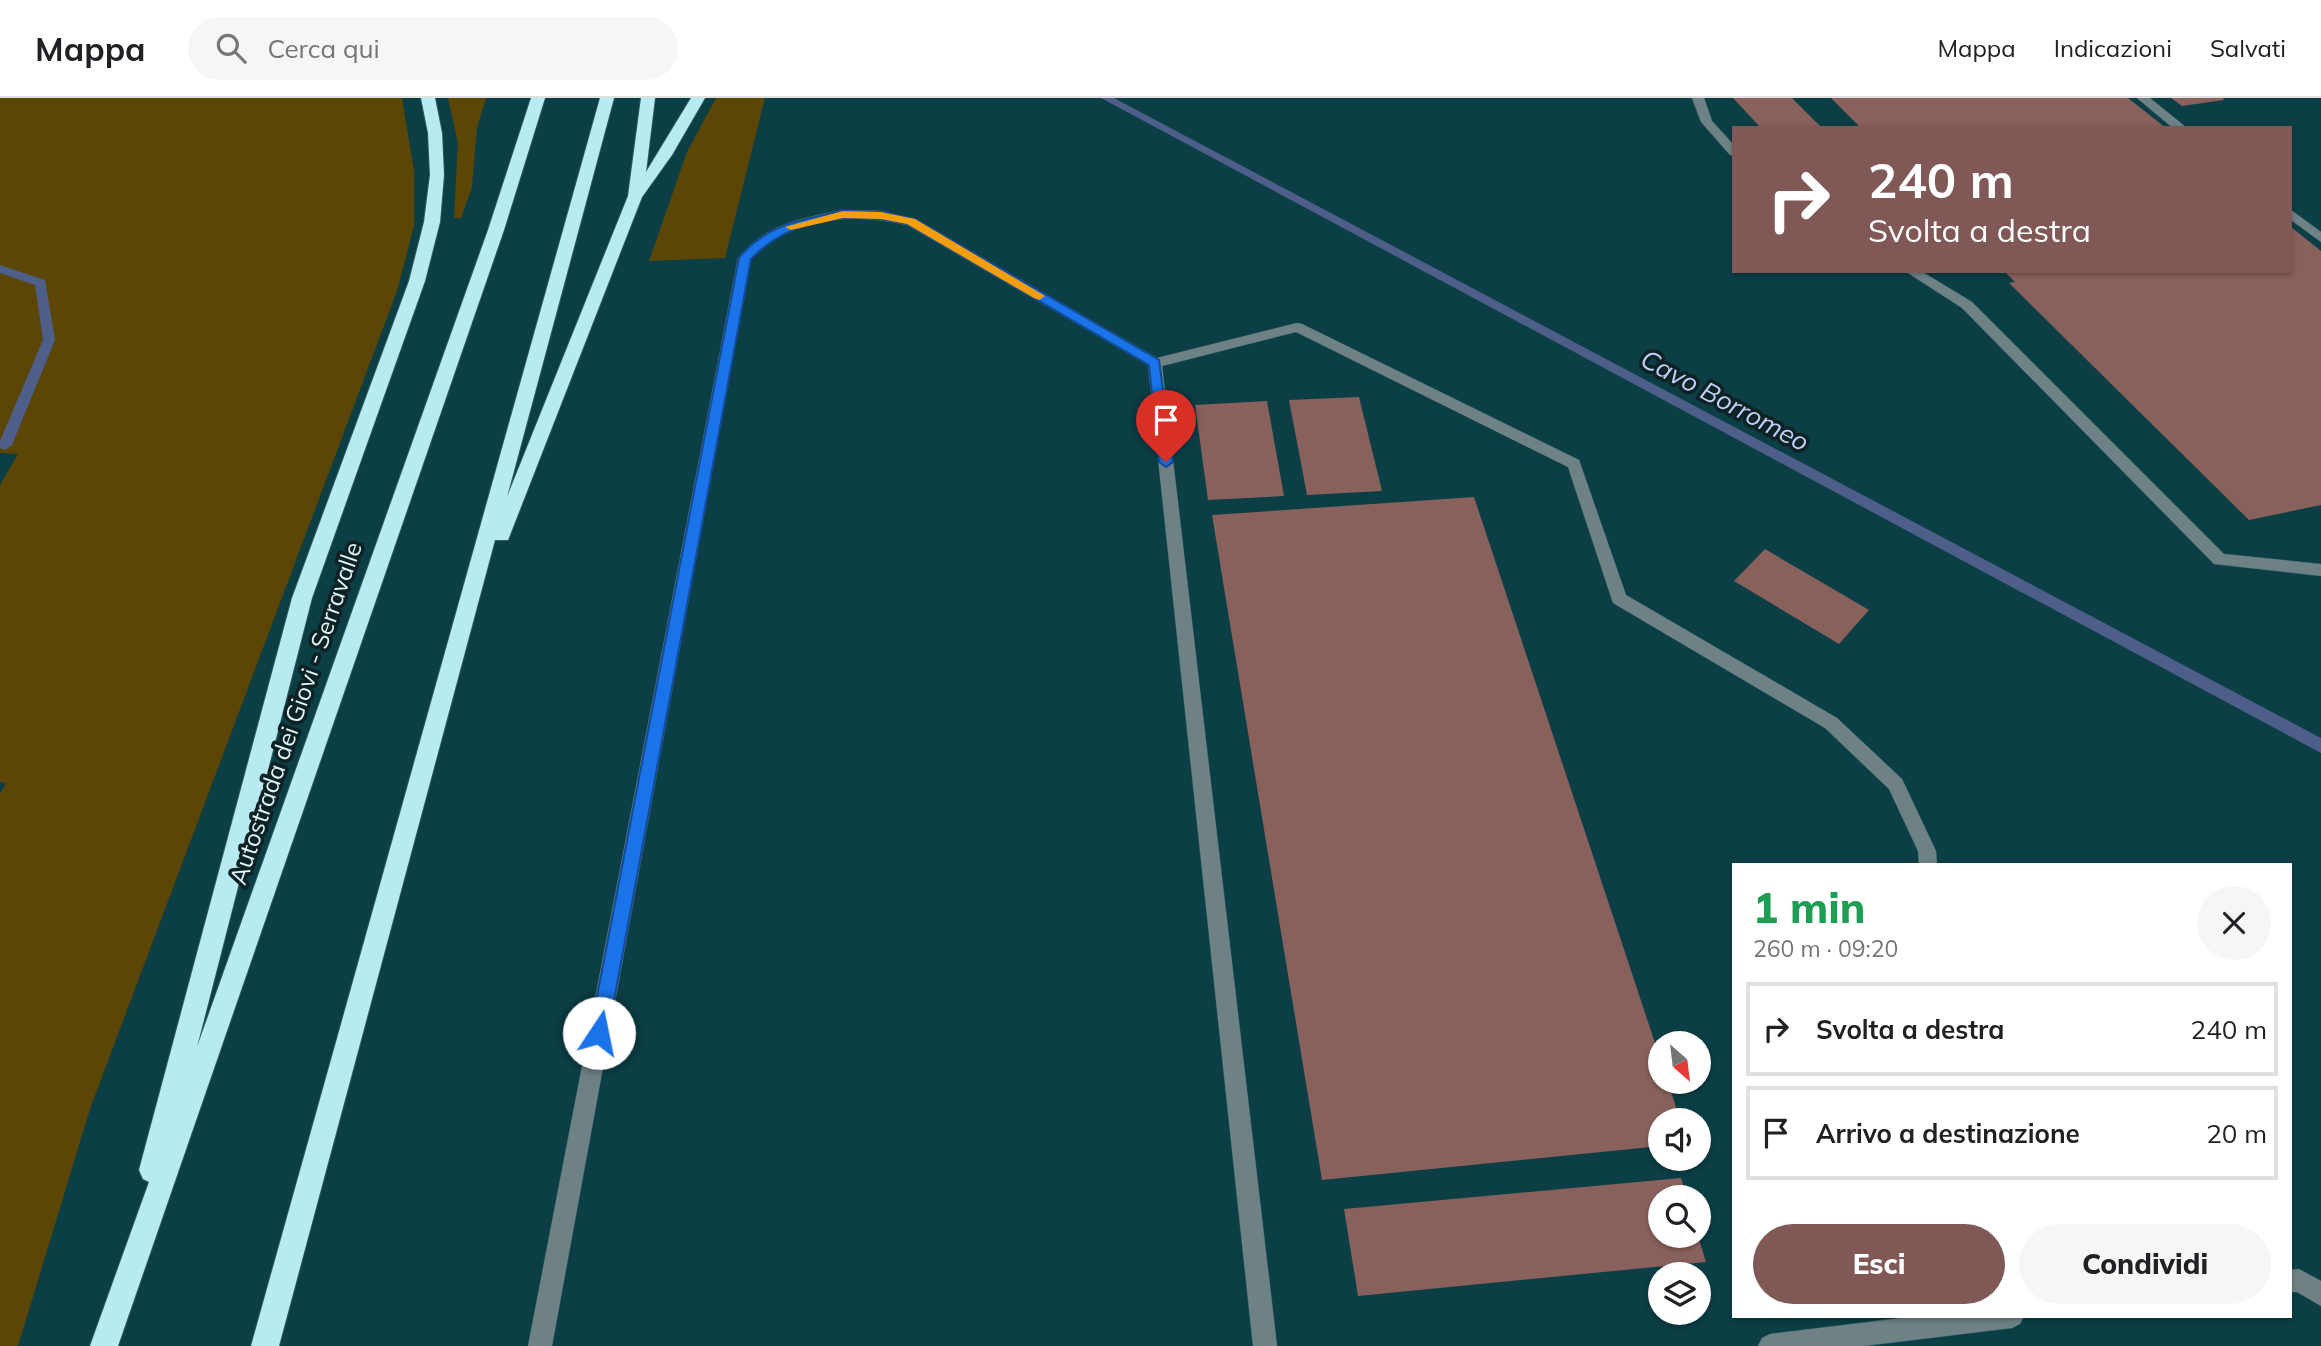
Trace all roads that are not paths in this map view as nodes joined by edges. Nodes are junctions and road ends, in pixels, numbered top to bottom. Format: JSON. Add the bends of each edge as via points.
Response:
{"nodes":[{"id":1,"x":428,"y":98,"type":"edge"},
{"id":2,"x":538,"y":98,"type":"edge"},
{"id":3,"x":607,"y":98,"type":"edge"},
{"id":4,"x":648,"y":98,"type":"edge"},
{"id":5,"x":698,"y":98,"type":"edge"},
{"id":6,"x":1698,"y":98,"type":"edge"},
{"id":7,"x":2143,"y":98,"type":"edge"},
{"id":8,"x":2178,"y":126,"type":"edge"},
{"id":9,"x":1732,"y":150,"type":"edge"},
{"id":10,"x":635,"y":196,"type":"junction"},
{"id":11,"x":2292,"y":215,"type":"edge"},
{"id":12,"x":2321,"y":238,"type":"edge"},
{"id":13,"x":1914,"y":273,"type":"edge"},
{"id":14,"x":1155,"y":363,"type":"junction"},
{"id":15,"x":2321,"y":570,"type":"edge"},
{"id":16,"x":460,"y":637,"type":"junction"},
{"id":17,"x":1928,"y":863,"type":"edge"},
{"id":18,"x":2294,"y":1279,"type":"edge"},
{"id":19,"x":2321,"y":1294,"type":"edge"},
{"id":20,"x":115,"y":1315,"type":"junction"},
{"id":21,"x":1996,"y":1318,"type":"edge"},
{"id":22,"x":104,"y":1346,"type":"edge"},
{"id":23,"x":265,"y":1346,"type":"edge"},
{"id":24,"x":540,"y":1346,"type":"edge"},
{"id":25,"x":1265,"y":1346,"type":"edge"},
{"id":26,"x":1770,"y":1346,"type":"edge"}],
"edges":[{"from":1,"to":20,"type":"highway","via":[[437,175],[432,222],[417,281],[302,598]]},
{"from":2,"to":20,"type":"highway","name":"Autostrada dei Giovi - Serravalle","via":[[496,230]]},
{"from":3,"to":16,"type":"highway"},
{"from":4,"to":10,"type":"highway"},
{"from":5,"to":10,"type":"highway"},
{"from":6,"to":9,"type":"lane","via":[[1707,122]]},
{"from":7,"to":8,"type":"lane"},
{"from":10,"to":16,"type":"highway"},
{"from":11,"to":12,"type":"lane"},
{"from":13,"to":15,"type":"lane","via":[[1967,305],[2220,561]]},
{"from":14,"to":17,"type":"lane","via":[[1297,327],[1574,464],[1619,599],[1830,723],[1896,784],[1927,851]]},
{"from":14,"to":24,"type":"lane","via":[[911,222],[843,214],[800,223],[764,238],[745,258]]},
{"from":14,"to":25,"type":"lane"},
{"from":16,"to":23,"type":"highway"},
{"from":18,"to":19,"type":"lane"},
{"from":20,"to":22,"type":"highway","name":"Autostrada dei Giovi - Serravalle"},
{"from":21,"to":26,"type":"lane"}]}
